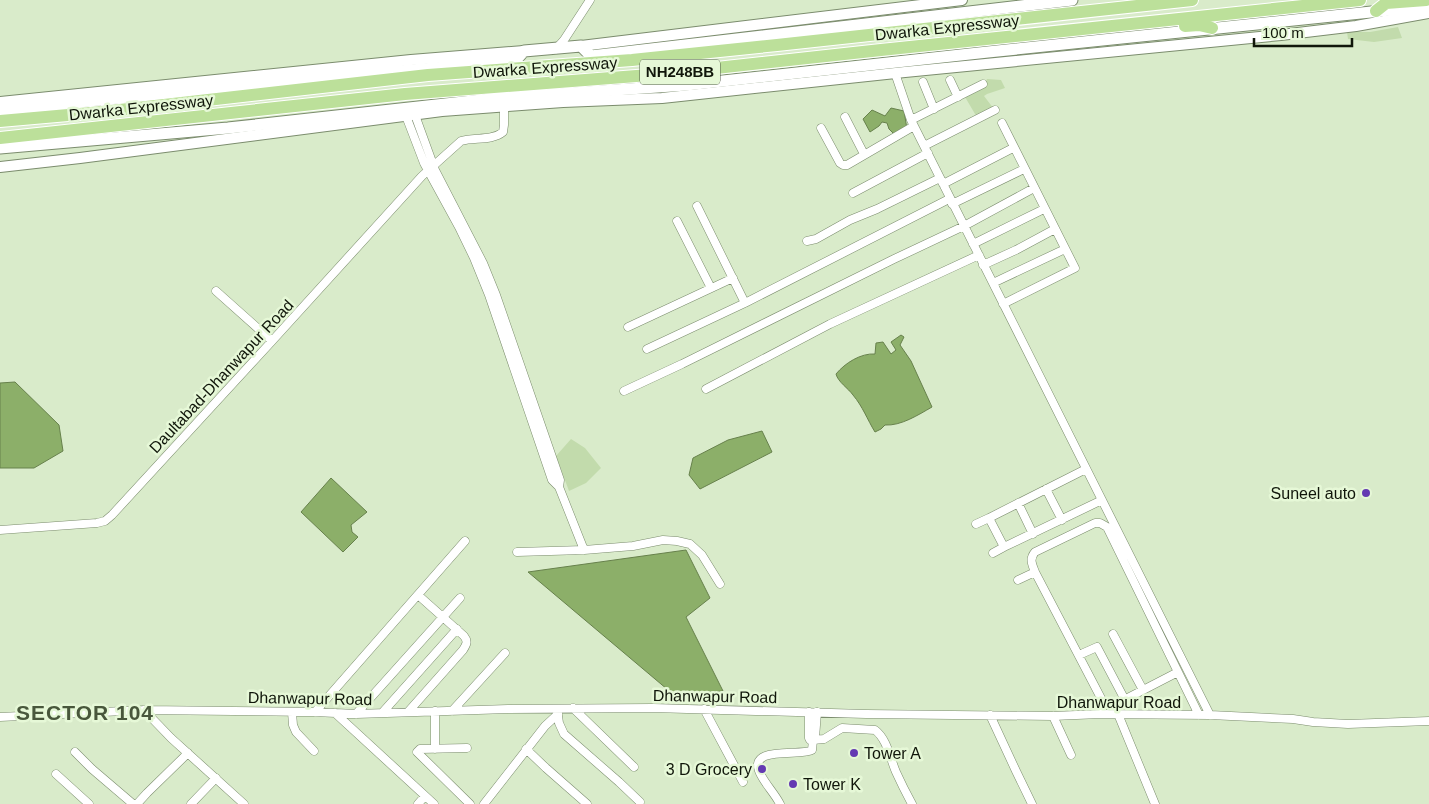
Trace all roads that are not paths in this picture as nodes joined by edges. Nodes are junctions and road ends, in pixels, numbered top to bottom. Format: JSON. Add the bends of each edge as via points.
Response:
{"nodes":[{"id":1,"x":590,"y":0,"type":"edge"},
{"id":2,"x":962,"y":0,"type":"edge"},
{"id":3,"x":1072,"y":0,"type":"edge"},
{"id":4,"x":1128,"y":0,"type":"edge"},
{"id":5,"x":1192,"y":0,"type":"edge"},
{"id":6,"x":1360,"y":0,"type":"edge"},
{"id":7,"x":1427,"y":1,"type":"edge"},
{"id":8,"x":1429,"y":6,"type":"edge"},
{"id":9,"x":1082,"y":12,"type":"junction"},
{"id":10,"x":1376,"y":12,"type":"junction"},
{"id":11,"x":1429,"y":13,"type":"edge"},
{"id":12,"x":1212,"y":28,"type":"junction"},
{"id":13,"x":1081,"y":30,"type":"junction"},
{"id":14,"x":581,"y":46,"type":"junction"},
{"id":15,"x":556,"y":49,"type":"junction"},
{"id":16,"x":524,"y":51,"type":"junction"},
{"id":17,"x":895,"y":73,"type":"junction"},
{"id":18,"x":950,"y":80,"type":"dead end"},
{"id":19,"x":923,"y":82,"type":"dead end"},
{"id":20,"x":983,"y":84,"type":"dead end"},
{"id":21,"x":958,"y":97,"type":"junction"},
{"id":22,"x":0,"y":102,"type":"edge"},
{"id":23,"x":504,"y":106,"type":"junction"},
{"id":24,"x":934,"y":109,"type":"junction"},
{"id":25,"x":0,"y":110,"type":"edge"},
{"id":26,"x":995,"y":110,"type":"dead end"},
{"id":27,"x":411,"y":115,"type":"junction"},
{"id":28,"x":845,"y":117,"type":"dead end"},
{"id":29,"x":0,"y":121,"type":"edge"},
{"id":30,"x":912,"y":123,"type":"junction"},
{"id":31,"x":1002,"y":123,"type":"dead end"},
{"id":32,"x":307,"y":124,"type":"junction"},
{"id":33,"x":821,"y":128,"type":"dead end"},
{"id":34,"x":0,"y":138,"type":"edge"},
{"id":35,"x":0,"y":148,"type":"edge"},
{"id":36,"x":1013,"y":148,"type":"junction"},
{"id":37,"x":926,"y":150,"type":"junction"},
{"id":38,"x":864,"y":154,"type":"junction"},
{"id":39,"x":0,"y":167,"type":"edge"},
{"id":40,"x":431,"y":168,"type":"junction"},
{"id":41,"x":1024,"y":169,"type":"junction"},
{"id":42,"x":941,"y":181,"type":"junction"},
{"id":43,"x":1034,"y":188,"type":"junction"},
{"id":44,"x":853,"y":192,"type":"dead end"},
{"id":45,"x":951,"y":202,"type":"junction"},
{"id":46,"x":697,"y":206,"type":"dead end"},
{"id":47,"x":1044,"y":209,"type":"junction"},
{"id":48,"x":677,"y":221,"type":"dead end"},
{"id":49,"x":964,"y":226,"type":"junction"},
{"id":50,"x":1055,"y":229,"type":"junction"},
{"id":51,"x":807,"y":241,"type":"dead end"},
{"id":52,"x":973,"y":244,"type":"junction"},
{"id":53,"x":1065,"y":248,"type":"junction"},
{"id":54,"x":978,"y":255,"type":"junction"},
{"id":55,"x":983,"y":265,"type":"junction"},
{"id":56,"x":733,"y":278,"type":"junction"},
{"id":57,"x":993,"y":283,"type":"junction"},
{"id":58,"x":711,"y":288,"type":"junction"},
{"id":59,"x":216,"y":292,"type":"dead end"},
{"id":60,"x":745,"y":304,"type":"junction"},
{"id":61,"x":1003,"y":304,"type":"junction"},
{"id":62,"x":628,"y":327,"type":"dead end"},
{"id":63,"x":272,"y":341,"type":"junction"},
{"id":64,"x":647,"y":349,"type":"dead end"},
{"id":65,"x":706,"y":390,"type":"dead end"},
{"id":66,"x":624,"y":391,"type":"dead end"},
{"id":67,"x":1086,"y":469,"type":"junction"},
{"id":68,"x":1046,"y":489,"type":"junction"},
{"id":69,"x":1102,"y":500,"type":"junction"},
{"id":70,"x":1018,"y":503,"type":"junction"},
{"id":71,"x":989,"y":518,"type":"junction"},
{"id":72,"x":1062,"y":520,"type":"junction"},
{"id":73,"x":976,"y":524,"type":"dead end"},
{"id":74,"x":0,"y":530,"type":"edge"},
{"id":75,"x":1033,"y":534,"type":"junction"},
{"id":76,"x":464,"y":541,"type":"dead end"},
{"id":77,"x":1004,"y":547,"type":"junction"},
{"id":78,"x":584,"y":550,"type":"junction"},
{"id":79,"x":517,"y":552,"type":"dead end"},
{"id":80,"x":993,"y":552,"type":"dead end"},
{"id":81,"x":1035,"y":572,"type":"junction"},
{"id":82,"x":1018,"y":580,"type":"dead end"},
{"id":83,"x":720,"y":584,"type":"dead end"},
{"id":84,"x":418,"y":595,"type":"junction"},
{"id":85,"x":460,"y":598,"type":"dead end"},
{"id":86,"x":443,"y":617,"type":"junction"},
{"id":87,"x":457,"y":629,"type":"junction"},
{"id":88,"x":1113,"y":634,"type":"dead end"},
{"id":89,"x":505,"y":653,"type":"dead end"},
{"id":90,"x":1079,"y":655,"type":"junction"},
{"id":91,"x":1178,"y":672,"type":"junction"},
{"id":92,"x":1143,"y":690,"type":"junction"},
{"id":93,"x":1122,"y":701,"type":"junction"},
{"id":94,"x":572,"y":708,"type":"junction"},
{"id":95,"x":704,"y":709,"type":"junction"},
{"id":96,"x":144,"y":710,"type":"junction"},
{"id":97,"x":452,"y":711,"type":"junction"},
{"id":98,"x":292,"y":712,"type":"junction"},
{"id":99,"x":315,"y":712,"type":"junction"},
{"id":100,"x":408,"y":712,"type":"junction"},
{"id":101,"x":435,"y":712,"type":"junction"},
{"id":102,"x":557,"y":712,"type":"junction"},
{"id":103,"x":813,"y":712,"type":"junction"},
{"id":104,"x":335,"y":713,"type":"junction"},
{"id":105,"x":382,"y":713,"type":"junction"},
{"id":106,"x":356,"y":714,"type":"junction"},
{"id":107,"x":1121,"y":714,"type":"junction"},
{"id":108,"x":990,"y":715,"type":"junction"},
{"id":109,"x":1199,"y":715,"type":"junction"},
{"id":110,"x":1210,"y":715,"type":"junction"},
{"id":111,"x":1052,"y":716,"type":"junction"},
{"id":112,"x":0,"y":717,"type":"edge"},
{"id":113,"x":1429,"y":721,"type":"edge"},
{"id":114,"x":813,"y":740,"type":"junction"},
{"id":115,"x":467,"y":748,"type":"dead end"},
{"id":116,"x":435,"y":749,"type":"junction"},
{"id":117,"x":526,"y":749,"type":"junction"},
{"id":118,"x":314,"y":751,"type":"dead end"},
{"id":119,"x":75,"y":752,"type":"dead end"},
{"id":120,"x":188,"y":753,"type":"junction"},
{"id":121,"x":1071,"y":755,"type":"dead end"},
{"id":122,"x":634,"y":767,"type":"dead end"},
{"id":123,"x":56,"y":774,"type":"dead end"},
{"id":124,"x":216,"y":778,"type":"junction"},
{"id":125,"x":743,"y":782,"type":"dead end"},
{"id":126,"x":426,"y":796,"type":"junction"},
{"id":127,"x":640,"y":802,"type":"dead end"},
{"id":128,"x":242,"y":803,"type":"edge"},
{"id":129,"x":89,"y":804,"type":"edge"},
{"id":130,"x":133,"y":804,"type":"edge"},
{"id":131,"x":137,"y":804,"type":"edge"},
{"id":132,"x":191,"y":804,"type":"edge"},
{"id":133,"x":418,"y":804,"type":"edge"},
{"id":134,"x":434,"y":804,"type":"edge"},
{"id":135,"x":470,"y":804,"type":"edge"},
{"id":136,"x":484,"y":804,"type":"edge"},
{"id":137,"x":587,"y":804,"type":"edge"},
{"id":138,"x":780,"y":804,"type":"edge"},
{"id":139,"x":912,"y":804,"type":"edge"},
{"id":140,"x":1032,"y":804,"type":"edge"},
{"id":141,"x":1155,"y":804,"type":"edge"}],
"edges":[{"from":1,"to":15,"type":"street"},
{"from":2,"to":14,"type":"street"},
{"from":3,"to":14,"type":"main road","via":[[592,56]]},
{"from":4,"to":9,"type":"highway","via":[[1089,4]]},
{"from":5,"to":9,"type":"highway","name":"Dwarka Expressway","number":"NH248BB"},
{"from":6,"to":13,"type":"highway","name":"Dwarka Expressway","number":"NH248BB"},
{"from":7,"to":10,"type":"highway","via":[[1386,3]]},
{"from":8,"to":10,"type":"main road"},
{"from":9,"to":29,"type":"highway","name":"Dwarka Expressway","number":"NH248BB","via":[[632,60],[428,75]]},
{"from":10,"to":12,"type":"main road"},
{"from":11,"to":17,"type":"street","via":[[1281,35]]},
{"from":12,"to":13,"type":"highway","via":[[1199,25],[1101,33]]},
{"from":12,"to":32,"type":"main road","via":[[686,85],[500,98],[344,115]]},
{"from":13,"to":34,"type":"highway","name":"Dwarka Expressway","number":"NH248BB","via":[[662,74],[405,94]]},
{"from":14,"to":15,"type":"main road"},
{"from":15,"to":16,"type":"main road"},
{"from":16,"to":22,"type":"street"},
{"from":16,"to":25,"type":"main road","via":[[515,61]]},
{"from":17,"to":23,"type":"street","via":[[662,98]]},
{"from":17,"to":30,"type":"street"},
{"from":18,"to":21,"type":"street"},
{"from":19,"to":24,"type":"street"},
{"from":20,"to":21,"type":"street"},
{"from":21,"to":24,"type":"street"},
{"from":23,"to":27,"type":"street"},
{"from":23,"to":40,"type":"street","name":"Daultabad-Dhanwapur Road","via":[[502,132],[495,137],[461,141]]},
{"from":24,"to":30,"type":"street"},
{"from":26,"to":37,"type":"street"},
{"from":27,"to":32,"type":"street"},
{"from":27,"to":40,"type":"street"},
{"from":28,"to":38,"type":"street"},
{"from":30,"to":37,"type":"street"},
{"from":30,"to":38,"type":"street"},
{"from":31,"to":36,"type":"street"},
{"from":32,"to":35,"type":"main road","via":[[248,126]]},
{"from":32,"to":39,"type":"street"},
{"from":33,"to":38,"type":"street","via":[[843,165]]},
{"from":36,"to":41,"type":"street"},
{"from":36,"to":42,"type":"street"},
{"from":37,"to":42,"type":"street"},
{"from":37,"to":44,"type":"street"},
{"from":40,"to":63,"type":"street","name":"Daultabad-Dhanwapur Road"},
{"from":40,"to":78,"type":"street","via":[[490,295],[518,370],[552,480],[559,488]]},
{"from":41,"to":43,"type":"street"},
{"from":41,"to":45,"type":"street"},
{"from":42,"to":45,"type":"street"},
{"from":42,"to":51,"type":"street"},
{"from":43,"to":47,"type":"street"},
{"from":43,"to":49,"type":"street"},
{"from":45,"to":49,"type":"street"},
{"from":45,"to":60,"type":"street"},
{"from":46,"to":56,"type":"street"},
{"from":47,"to":50,"type":"street"},
{"from":47,"to":52,"type":"street"},
{"from":48,"to":58,"type":"street"},
{"from":49,"to":52,"type":"street"},
{"from":49,"to":66,"type":"street"},
{"from":50,"to":53,"type":"street"},
{"from":50,"to":55,"type":"street"},
{"from":52,"to":54,"type":"street"},
{"from":53,"to":57,"type":"street"},
{"from":53,"to":61,"type":"street","via":[[1074,269]]},
{"from":54,"to":55,"type":"street"},
{"from":54,"to":65,"type":"street","via":[[830,324]]},
{"from":55,"to":57,"type":"street"},
{"from":56,"to":58,"type":"street"},
{"from":56,"to":60,"type":"street"},
{"from":57,"to":61,"type":"street"},
{"from":58,"to":62,"type":"street"},
{"from":59,"to":63,"type":"street"},
{"from":60,"to":64,"type":"street"},
{"from":61,"to":67,"type":"street"},
{"from":63,"to":74,"type":"street","name":"Daultabad-Dhanwapur Road","via":[[104,521]]},
{"from":67,"to":68,"type":"street"},
{"from":67,"to":69,"type":"street"},
{"from":68,"to":70,"type":"street"},
{"from":68,"to":72,"type":"street"},
{"from":69,"to":72,"type":"street"},
{"from":69,"to":110,"type":"street"},
{"from":70,"to":71,"type":"street"},
{"from":70,"to":75,"type":"street"},
{"from":71,"to":73,"type":"street"},
{"from":71,"to":77,"type":"street"},
{"from":72,"to":75,"type":"street"},
{"from":75,"to":77,"type":"street"},
{"from":76,"to":84,"type":"street"},
{"from":77,"to":80,"type":"street"},
{"from":78,"to":79,"type":"street"},
{"from":78,"to":83,"type":"street","via":[[663,540],[690,544],[702,554]]},
{"from":81,"to":82,"type":"street"},
{"from":81,"to":90,"type":"street"},
{"from":81,"to":91,"type":"street","via":[[1031,561],[1035,552],[1095,524],[1104,525]]},
{"from":84,"to":86,"type":"street"},
{"from":84,"to":99,"type":"street"},
{"from":85,"to":86,"type":"street"},
{"from":86,"to":87,"type":"street"},
{"from":86,"to":106,"type":"street"},
{"from":87,"to":100,"type":"street","via":[[467,640],[466,646]]},
{"from":87,"to":105,"type":"street"},
{"from":88,"to":92,"type":"street"},
{"from":89,"to":97,"type":"street"},
{"from":90,"to":93,"type":"street","via":[[1103,702],[1106,705]]},
{"from":90,"to":93,"type":"street","via":[[1097,647]]},
{"from":91,"to":92,"type":"street"},
{"from":91,"to":109,"type":"street"},
{"from":92,"to":93,"type":"street"},
{"from":93,"to":107,"type":"street"},
{"from":94,"to":95,"type":"street","name":"Dhanwapur Road"},
{"from":94,"to":102,"type":"street","name":"Dhanwapur Road"},
{"from":94,"to":122,"type":"street"},
{"from":95,"to":103,"type":"street","name":"Dhanwapur Road"},
{"from":95,"to":125,"type":"street"},
{"from":96,"to":98,"type":"street","name":"Dhanwapur Road"},
{"from":96,"to":112,"type":"street","name":"Dhanwapur Road"},
{"from":96,"to":120,"type":"street"},
{"from":97,"to":101,"type":"street","name":"Dhanwapur Road"},
{"from":97,"to":102,"type":"street","name":"Dhanwapur Road"},
{"from":98,"to":99,"type":"street","name":"Dhanwapur Road"},
{"from":98,"to":118,"type":"street","via":[[296,732]]},
{"from":99,"to":104,"type":"street","name":"Dhanwapur Road"},
{"from":100,"to":101,"type":"street","name":"Dhanwapur Road"},
{"from":100,"to":105,"type":"street","name":"Dhanwapur Road"},
{"from":101,"to":116,"type":"street"},
{"from":102,"to":117,"type":"street"},
{"from":102,"to":127,"type":"street","via":[[564,734]]},
{"from":103,"to":108,"type":"street","name":"Dhanwapur Road"},
{"from":103,"to":114,"type":"street"},
{"from":104,"to":106,"type":"street","name":"Dhanwapur Road"},
{"from":104,"to":126,"type":"street"},
{"from":105,"to":106,"type":"street","name":"Dhanwapur Road"},
{"from":107,"to":109,"type":"street","name":"Dhanwapur Road"},
{"from":107,"to":111,"type":"street","name":"Dhanwapur Road"},
{"from":107,"to":141,"type":"street"},
{"from":108,"to":111,"type":"street","name":"Dhanwapur Road"},
{"from":108,"to":140,"type":"street"},
{"from":109,"to":110,"type":"street","name":"Dhanwapur Road"},
{"from":110,"to":113,"type":"street","name":"Dhanwapur Road","via":[[1348,724]]},
{"from":111,"to":121,"type":"street"},
{"from":114,"to":138,"type":"street","via":[[813,748],[808,753],[776,753],[760,760],[760,774]]},
{"from":114,"to":139,"type":"street","via":[[824,739],[842,728],[875,730],[885,744]]},
{"from":115,"to":116,"type":"street"},
{"from":116,"to":135,"type":"street","via":[[417,752]]},
{"from":117,"to":136,"type":"street"},
{"from":117,"to":137,"type":"street"},
{"from":119,"to":130,"type":"street"},
{"from":120,"to":124,"type":"street"},
{"from":120,"to":131,"type":"street"},
{"from":123,"to":129,"type":"street"},
{"from":124,"to":128,"type":"street"},
{"from":124,"to":132,"type":"street"},
{"from":126,"to":133,"type":"street"},
{"from":126,"to":134,"type":"street"}]}
